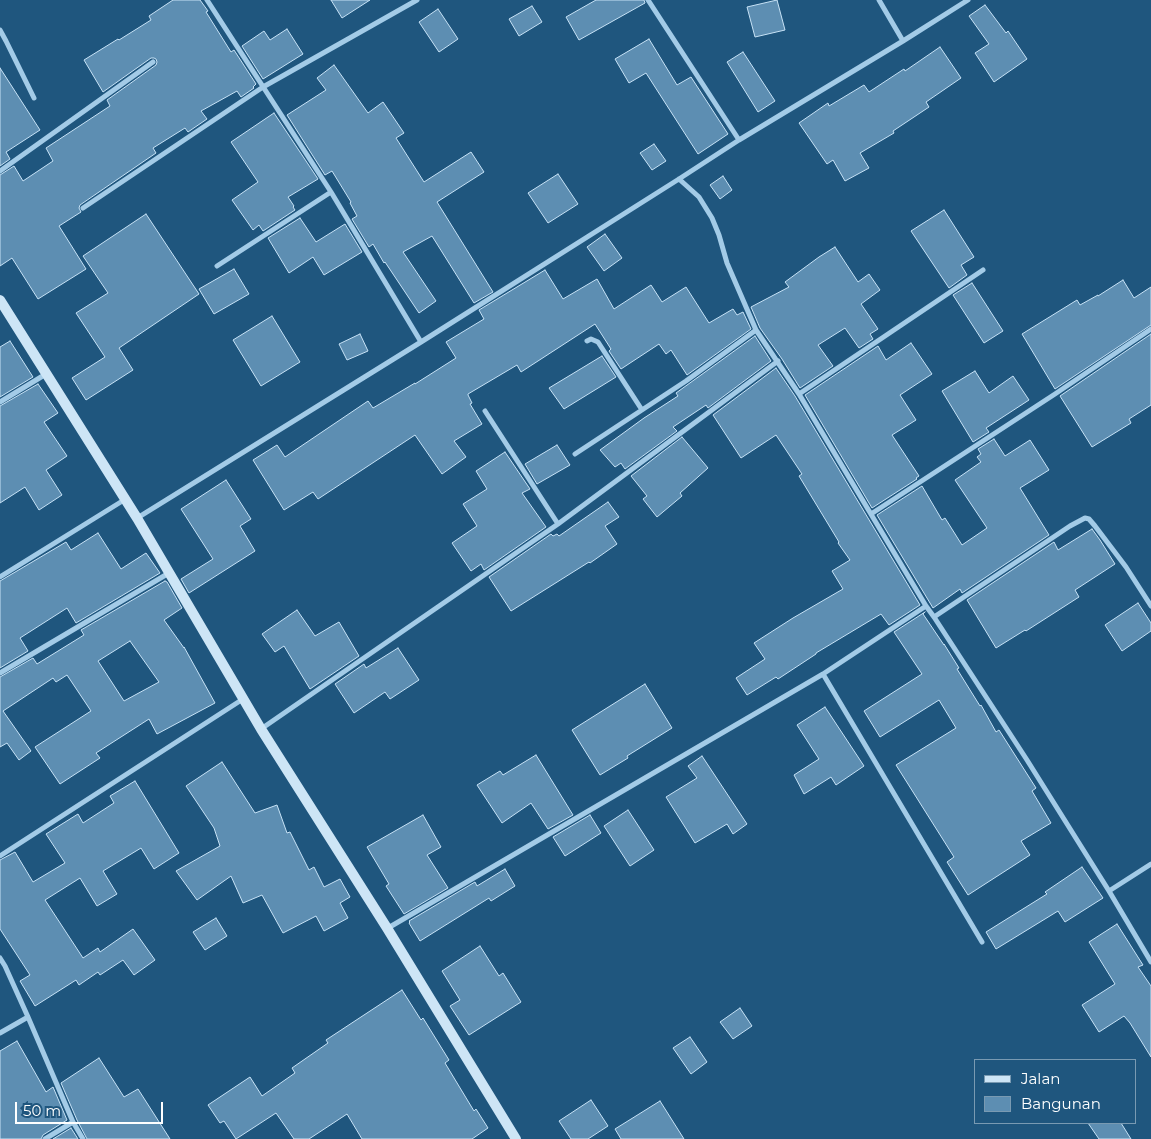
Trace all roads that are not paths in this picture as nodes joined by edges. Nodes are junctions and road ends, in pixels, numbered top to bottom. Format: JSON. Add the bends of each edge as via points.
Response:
{"nodes":[{"id":1,"x":207,"y":0,"type":"edge"},
{"id":2,"x":417,"y":0,"type":"edge"},
{"id":3,"x":648,"y":0,"type":"edge"},
{"id":4,"x":879,"y":0,"type":"edge"},
{"id":5,"x":968,"y":0,"type":"edge"},
{"id":6,"x":0,"y":30,"type":"edge"},
{"id":7,"x":903,"y":40,"type":"junction"},
{"id":8,"x":153,"y":62,"type":"dead end"},
{"id":9,"x":264,"y":87,"type":"junction"},
{"id":10,"x":34,"y":98,"type":"dead end"},
{"id":11,"x":738,"y":140,"type":"junction"},
{"id":12,"x":0,"y":171,"type":"edge"},
{"id":13,"x":679,"y":179,"type":"junction"},
{"id":14,"x":331,"y":192,"type":"junction"},
{"id":15,"x":83,"y":208,"type":"dead end"},
{"id":16,"x":217,"y":266,"type":"dead end"},
{"id":17,"x":984,"y":270,"type":"dead end"},
{"id":18,"x":0,"y":300,"type":"edge"},
{"id":19,"x":1151,"y":329,"type":"edge"},
{"id":20,"x":756,"y":330,"type":"junction"},
{"id":21,"x":587,"y":341,"type":"dead end"},
{"id":22,"x":421,"y":342,"type":"junction"},
{"id":23,"x":778,"y":361,"type":"junction"},
{"id":24,"x":47,"y":373,"type":"junction"},
{"id":25,"x":799,"y":394,"type":"junction"},
{"id":26,"x":0,"y":402,"type":"edge"},
{"id":27,"x":642,"y":410,"type":"junction"},
{"id":28,"x":485,"y":411,"type":"dead end"},
{"id":29,"x":575,"y":454,"type":"dead end"},
{"id":30,"x":124,"y":500,"type":"junction"},
{"id":31,"x":871,"y":514,"type":"junction"},
{"id":32,"x":137,"y":518,"type":"junction"},
{"id":33,"x":558,"y":524,"type":"junction"},
{"id":34,"x":169,"y":573,"type":"junction"},
{"id":35,"x":0,"y":577,"type":"edge"},
{"id":36,"x":926,"y":606,"type":"junction"},
{"id":37,"x":1151,"y":606,"type":"edge"},
{"id":38,"x":934,"y":617,"type":"junction"},
{"id":39,"x":0,"y":673,"type":"edge"},
{"id":40,"x":823,"y":674,"type":"junction"},
{"id":41,"x":242,"y":699,"type":"junction"},
{"id":42,"x":261,"y":729,"type":"junction"},
{"id":43,"x":0,"y":856,"type":"edge"},
{"id":44,"x":1151,"y":864,"type":"edge"},
{"id":45,"x":1109,"y":891,"type":"junction"},
{"id":46,"x":387,"y":928,"type":"junction"},
{"id":47,"x":982,"y":942,"type":"dead end"},
{"id":48,"x":0,"y":958,"type":"edge"},
{"id":49,"x":1151,"y":962,"type":"edge"},
{"id":50,"x":28,"y":1017,"type":"junction"},
{"id":51,"x":0,"y":1033,"type":"edge"},
{"id":52,"x":73,"y":1122,"type":"junction"},
{"id":53,"x":45,"y":1139,"type":"edge"},
{"id":54,"x":83,"y":1139,"type":"edge"},
{"id":55,"x":516,"y":1139,"type":"edge"}],
"edges":[{"from":1,"to":9,"type":"street"},
{"from":2,"to":9,"type":"street"},
{"from":3,"to":11,"type":"street"},
{"from":4,"to":7,"type":"street"},
{"from":5,"to":7,"type":"street"},
{"from":6,"to":10,"type":"street"},
{"from":7,"to":11,"type":"street"},
{"from":8,"to":12,"type":"street"},
{"from":9,"to":14,"type":"street"},
{"from":9,"to":15,"type":"street"},
{"from":11,"to":13,"type":"street"},
{"from":13,"to":20,"type":"street","via":[[698,197],[712,218]]},
{"from":13,"to":22,"type":"street"},
{"from":14,"to":16,"type":"street"},
{"from":14,"to":22,"type":"street"},
{"from":17,"to":25,"type":"street"},
{"from":18,"to":24,"type":"street"},
{"from":19,"to":31,"type":"street"},
{"from":20,"to":23,"type":"street"},
{"from":20,"to":27,"type":"street"},
{"from":21,"to":27,"type":"street","via":[[598,342]]},
{"from":22,"to":32,"type":"street"},
{"from":23,"to":25,"type":"street"},
{"from":23,"to":33,"type":"street"},
{"from":24,"to":26,"type":"street"},
{"from":24,"to":30,"type":"street"},
{"from":25,"to":31,"type":"street"},
{"from":27,"to":29,"type":"street"},
{"from":28,"to":33,"type":"street"},
{"from":30,"to":32,"type":"street"},
{"from":30,"to":35,"type":"street"},
{"from":31,"to":36,"type":"street"},
{"from":32,"to":34,"type":"street"},
{"from":33,"to":42,"type":"street"},
{"from":34,"to":39,"type":"street"},
{"from":34,"to":41,"type":"street"},
{"from":36,"to":38,"type":"street"},
{"from":36,"to":40,"type":"street"},
{"from":37,"to":38,"type":"street","via":[[1126,567],[1095,526],[1085,518]]},
{"from":38,"to":45,"type":"street"},
{"from":40,"to":46,"type":"street"},
{"from":40,"to":47,"type":"street"},
{"from":41,"to":42,"type":"street"},
{"from":41,"to":43,"type":"street"},
{"from":42,"to":46,"type":"street"},
{"from":44,"to":45,"type":"street"},
{"from":45,"to":49,"type":"street"},
{"from":46,"to":55,"type":"street"},
{"from":48,"to":50,"type":"street"},
{"from":50,"to":51,"type":"street"},
{"from":50,"to":52,"type":"street"},
{"from":52,"to":53,"type":"street"},
{"from":52,"to":54,"type":"street"}]}
